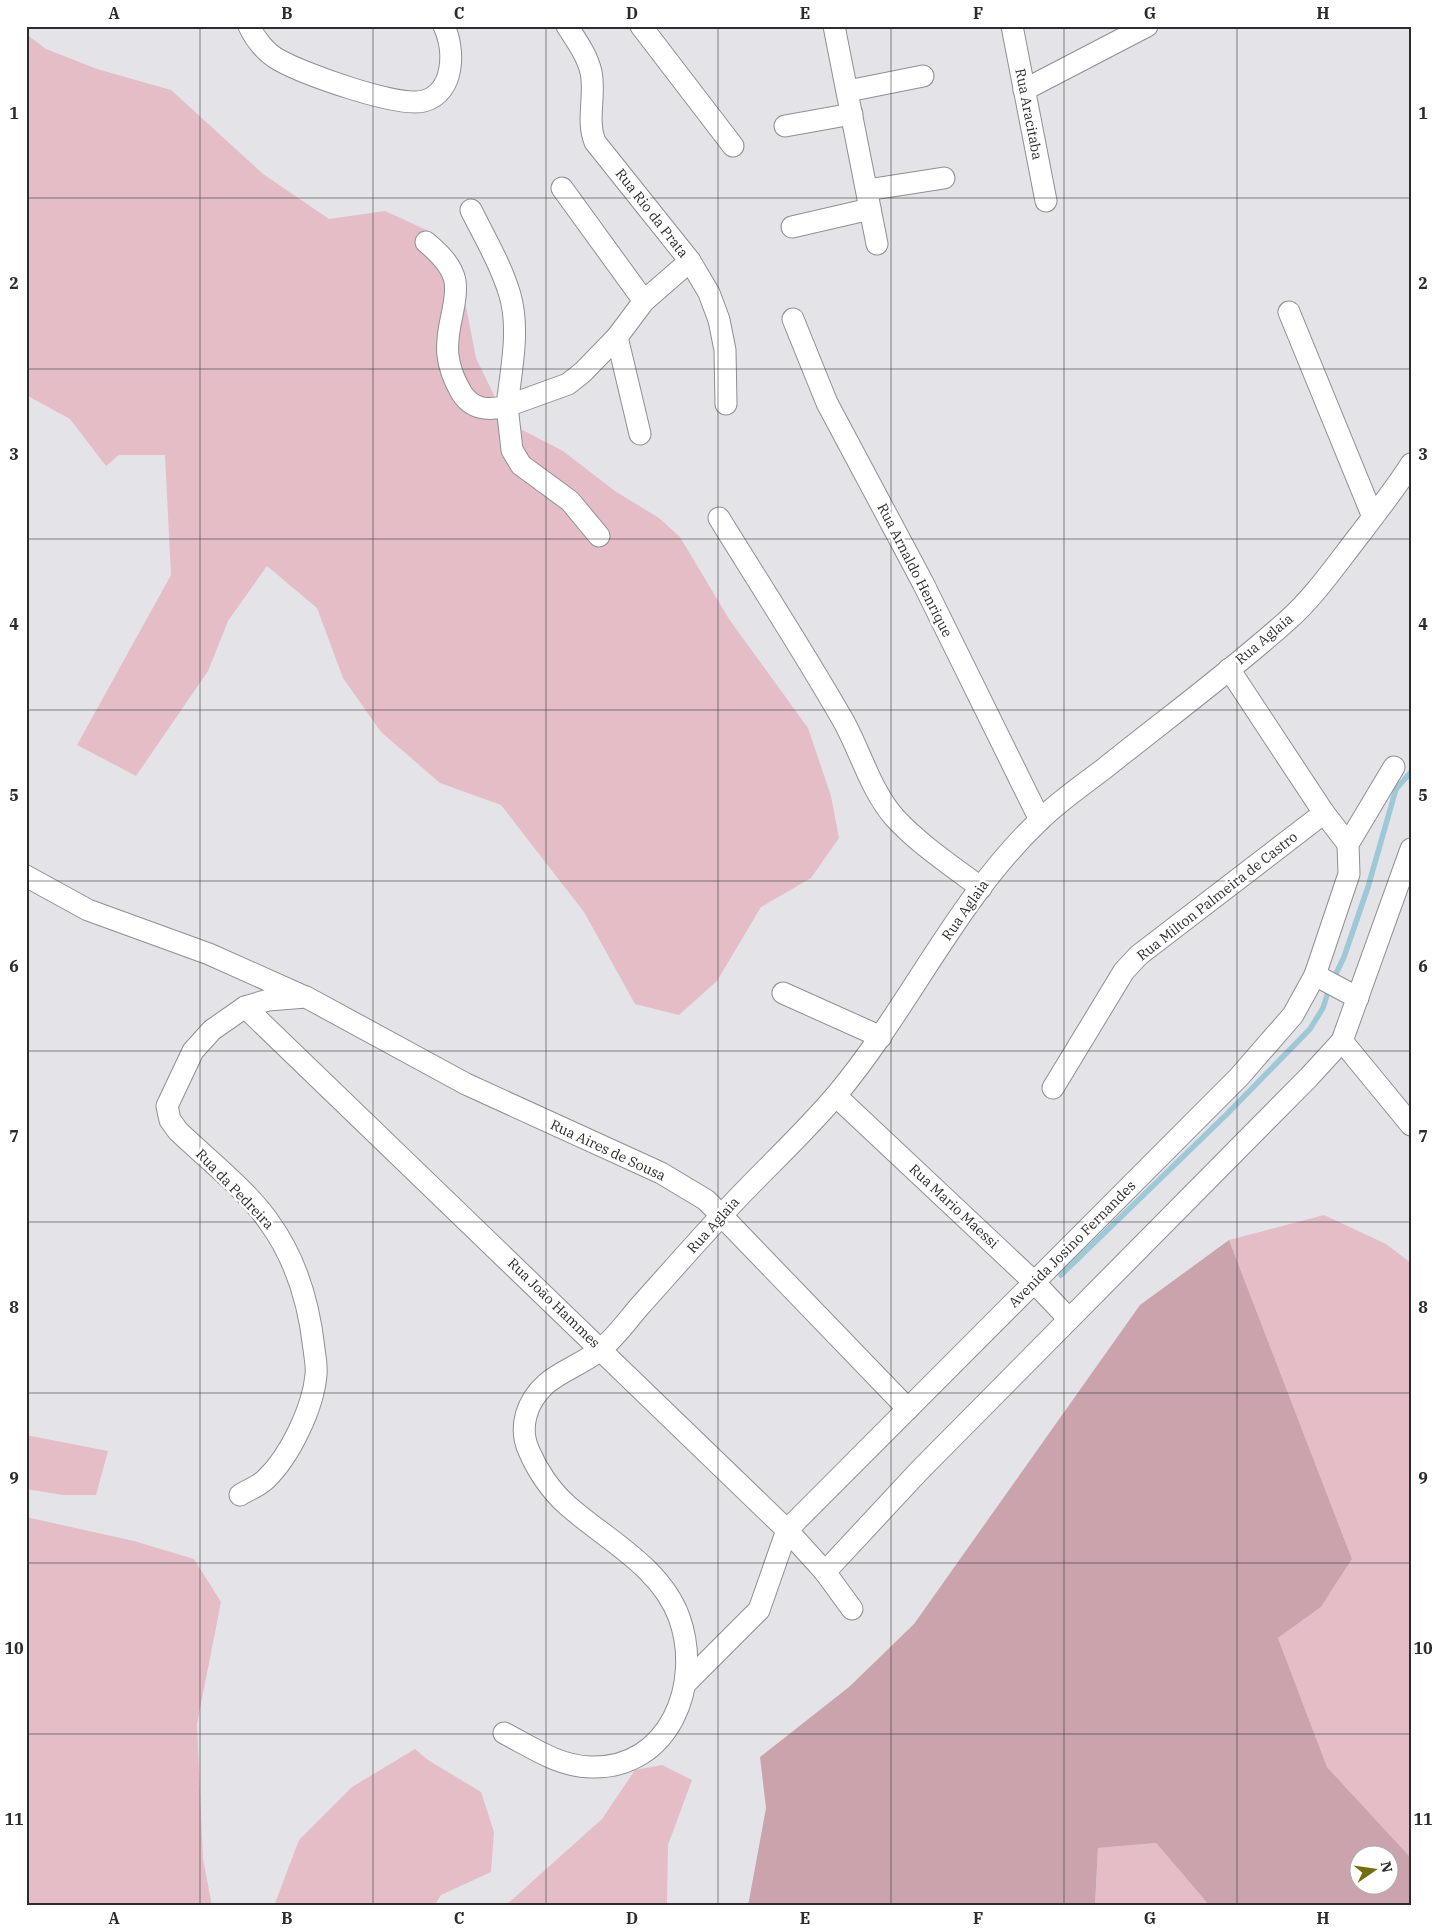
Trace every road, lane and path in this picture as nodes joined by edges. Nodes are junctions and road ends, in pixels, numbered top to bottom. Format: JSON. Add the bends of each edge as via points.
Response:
{"nodes":[{"id":1,"x":250,"y":26,"type":"edge"},
{"id":2,"x":444,"y":26,"type":"edge"},
{"id":3,"x":567,"y":26,"type":"edge"},
{"id":4,"x":641,"y":26,"type":"edge"},
{"id":5,"x":834,"y":26,"type":"edge"},
{"id":6,"x":1012,"y":26,"type":"edge"},
{"id":7,"x":1148,"y":26,"type":"edge"},
{"id":8,"x":923,"y":76,"type":"dead end"},
{"id":9,"x":1024,"y":90,"type":"junction"},
{"id":10,"x":848,"y":91,"type":"junction"},
{"id":11,"x":852,"y":114,"type":"junction"},
{"id":12,"x":785,"y":126,"type":"dead end"},
{"id":13,"x":733,"y":146,"type":"dead end"},
{"id":14,"x":944,"y":178,"type":"dead end"},
{"id":15,"x":562,"y":188,"type":"dead end"},
{"id":16,"x":869,"y":199,"type":"junction"},
{"id":17,"x":1046,"y":201,"type":"dead end"},
{"id":18,"x":471,"y":210,"type":"dead end"},
{"id":19,"x":792,"y":227,"type":"dead end"},
{"id":20,"x":426,"y":242,"type":"dead end"},
{"id":21,"x":876,"y":244,"type":"dead end"},
{"id":22,"x":690,"y":260,"type":"junction"},
{"id":23,"x":644,"y":301,"type":"junction"},
{"id":24,"x":1289,"y":312,"type":"dead end"},
{"id":25,"x":793,"y":319,"type":"dead end"},
{"id":26,"x":617,"y":337,"type":"junction"},
{"id":27,"x":726,"y":404,"type":"dead end"},
{"id":28,"x":507,"y":406,"type":"junction"},
{"id":29,"x":640,"y":434,"type":"dead end"},
{"id":30,"x":1411,"y":464,"type":"edge"},
{"id":31,"x":1404,"y":491,"type":"edge"},
{"id":32,"x":1373,"y":516,"type":"junction"},
{"id":33,"x":719,"y":518,"type":"dead end"},
{"id":34,"x":599,"y":536,"type":"dead end"},
{"id":35,"x":1229,"y":669,"type":"junction"},
{"id":36,"x":1394,"y":767,"type":"dead end"},
{"id":37,"x":1324,"y":813,"type":"junction"},
{"id":38,"x":1040,"y":820,"type":"junction"},
{"id":39,"x":1348,"y":844,"type":"junction"},
{"id":40,"x":1411,"y":849,"type":"edge"},
{"id":41,"x":26,"y":876,"type":"edge"},
{"id":42,"x":980,"y":888,"type":"junction"},
{"id":43,"x":1325,"y":980,"type":"junction"},
{"id":44,"x":783,"y":993,"type":"dead end"},
{"id":45,"x":306,"y":997,"type":"junction"},
{"id":46,"x":1358,"y":998,"type":"junction"},
{"id":47,"x":245,"y":1007,"type":"junction"},
{"id":48,"x":881,"y":1037,"type":"junction"},
{"id":49,"x":1342,"y":1041,"type":"junction"},
{"id":50,"x":1053,"y":1088,"type":"dead end"},
{"id":51,"x":836,"y":1096,"type":"junction"},
{"id":52,"x":1411,"y":1125,"type":"edge"},
{"id":53,"x":721,"y":1215,"type":"junction"},
{"id":54,"x":1034,"y":1282,"type":"junction"},
{"id":55,"x":1069,"y":1319,"type":"junction"},
{"id":56,"x":602,"y":1349,"type":"junction"},
{"id":57,"x":908,"y":1408,"type":"junction"},
{"id":58,"x":240,"y":1495,"type":"dead end"},
{"id":59,"x":787,"y":1530,"type":"junction"},
{"id":60,"x":825,"y":1572,"type":"junction"},
{"id":61,"x":852,"y":1608,"type":"dead end"},
{"id":62,"x":686,"y":1683,"type":"junction"},
{"id":63,"x":504,"y":1733,"type":"dead end"}],
"edges":[{"from":1,"to":2,"type":"street","via":[[260,43],[278,60],[353,90],[412,102],[425,101],[437,93],[448,77],[452,57],[450,39]]},
{"from":3,"to":22,"type":"street","name":"Rua Rio da Prata","via":[[591,72],[591,125],[596,142]]},
{"from":4,"to":13,"type":"street"},
{"from":5,"to":10,"type":"street"},
{"from":6,"to":9,"type":"street","name":"Rua Aracitaba"},
{"from":7,"to":9,"type":"street"},
{"from":8,"to":10,"type":"street"},
{"from":9,"to":17,"type":"street","name":"Rua Aracitaba"},
{"from":10,"to":11,"type":"street"},
{"from":11,"to":12,"type":"street"},
{"from":11,"to":16,"type":"street"},
{"from":14,"to":16,"type":"street"},
{"from":15,"to":23,"type":"street"},
{"from":16,"to":19,"type":"street"},
{"from":16,"to":21,"type":"street"},
{"from":18,"to":28,"type":"street","via":[[510,296],[514,331]]},
{"from":20,"to":28,"type":"street","via":[[440,254],[455,279],[456,291],[448,332],[447,358],[451,375],[474,406],[492,409]]},
{"from":22,"to":23,"type":"street"},
{"from":22,"to":27,"type":"street","name":"Rua Rio da Prata","via":[[709,293],[719,320],[725,350]]},
{"from":23,"to":26,"type":"street"},
{"from":24,"to":32,"type":"street"},
{"from":25,"to":38,"type":"street","name":"Rua Arnaldo Henrique","via":[[827,403],[923,583]]},
{"from":26,"to":28,"type":"street","via":[[600,357],[568,384]]},
{"from":26,"to":29,"type":"street"},
{"from":28,"to":34,"type":"street","via":[[512,450],[521,465],[570,501]]},
{"from":30,"to":31,"type":"street","name":"Rua Aglaia"},
{"from":31,"to":32,"type":"street","name":"Rua Aglaia"},
{"from":32,"to":35,"type":"street","name":"Rua Aglaia","via":[[1292,617]]},
{"from":33,"to":42,"type":"street","via":[[849,731],[879,796],[912,834]]},
{"from":35,"to":37,"type":"street"},
{"from":35,"to":38,"type":"street","name":"Rua Aglaia"},
{"from":36,"to":39,"type":"street"},
{"from":37,"to":39,"type":"street"},
{"from":37,"to":50,"type":"street","name":"Rua Milton Palmeira de Castro","via":[[1139,955],[1124,971]]},
{"from":38,"to":42,"type":"street","name":"Rua Aglaia"},
{"from":39,"to":43,"type":"street","name":"Avenida Josino Fernandes","via":[[1349,874]]},
{"from":40,"to":46,"type":"street"},
{"from":41,"to":45,"type":"street","name":"Rua Aires de Sousa","via":[[88,910],[209,954]]},
{"from":42,"to":48,"type":"street","name":"Rua Aglaia"},
{"from":43,"to":46,"type":"street"},
{"from":43,"to":54,"type":"street","name":"Avenida Josino Fernandes","via":[[1238,1078]]},
{"from":44,"to":48,"type":"street"},
{"from":45,"to":47,"type":"street","via":[[268,1000]]},
{"from":45,"to":53,"type":"street","name":"Rua Aires de Sousa","via":[[466,1084],[661,1174],[706,1200]]},
{"from":46,"to":49,"type":"street"},
{"from":47,"to":56,"type":"street","name":"Rua João Hammes"},
{"from":47,"to":58,"type":"street","name":"Rua da Pedreira","via":[[212,1030],[193,1051],[167,1106],[170,1120],[178,1131],[269,1221],[302,1285],[311,1318],[316,1374],[311,1400],[289,1449],[277,1467],[264,1481]]},
{"from":48,"to":51,"type":"street","name":"Rua Aglaia"},
{"from":49,"to":52,"type":"street"},
{"from":49,"to":55,"type":"street"},
{"from":51,"to":53,"type":"street","name":"Rua Aglaia"},
{"from":51,"to":54,"type":"street","name":"Rua Mario Maessi"},
{"from":53,"to":56,"type":"street","name":"Rua Aglaia"},
{"from":53,"to":57,"type":"street","name":"Rua Aires de Sousa"},
{"from":54,"to":55,"type":"street","name":"Rua Mario Maessi"},
{"from":54,"to":57,"type":"street","name":"Avenida Josino Fernandes"},
{"from":55,"to":60,"type":"street"},
{"from":56,"to":59,"type":"street","name":"Rua João Hammes"},
{"from":56,"to":62,"type":"street","name":"Rua Aglaia","via":[[548,1381],[529,1401],[525,1419],[526,1445],[537,1467],[563,1502],[661,1584],[679,1617],[687,1661]]},
{"from":57,"to":59,"type":"street","name":"Avenida Josino Fernandes"},
{"from":59,"to":60,"type":"street","name":"Rua João Hammes"},
{"from":59,"to":62,"type":"street","name":"Avenida Josino Fernandes","via":[[758,1610]]},
{"from":60,"to":61,"type":"street","name":"Rua João Hammes"},
{"from":62,"to":63,"type":"street","via":[[672,1720],[660,1740],[636,1758],[613,1766],[563,1763]]}]}
